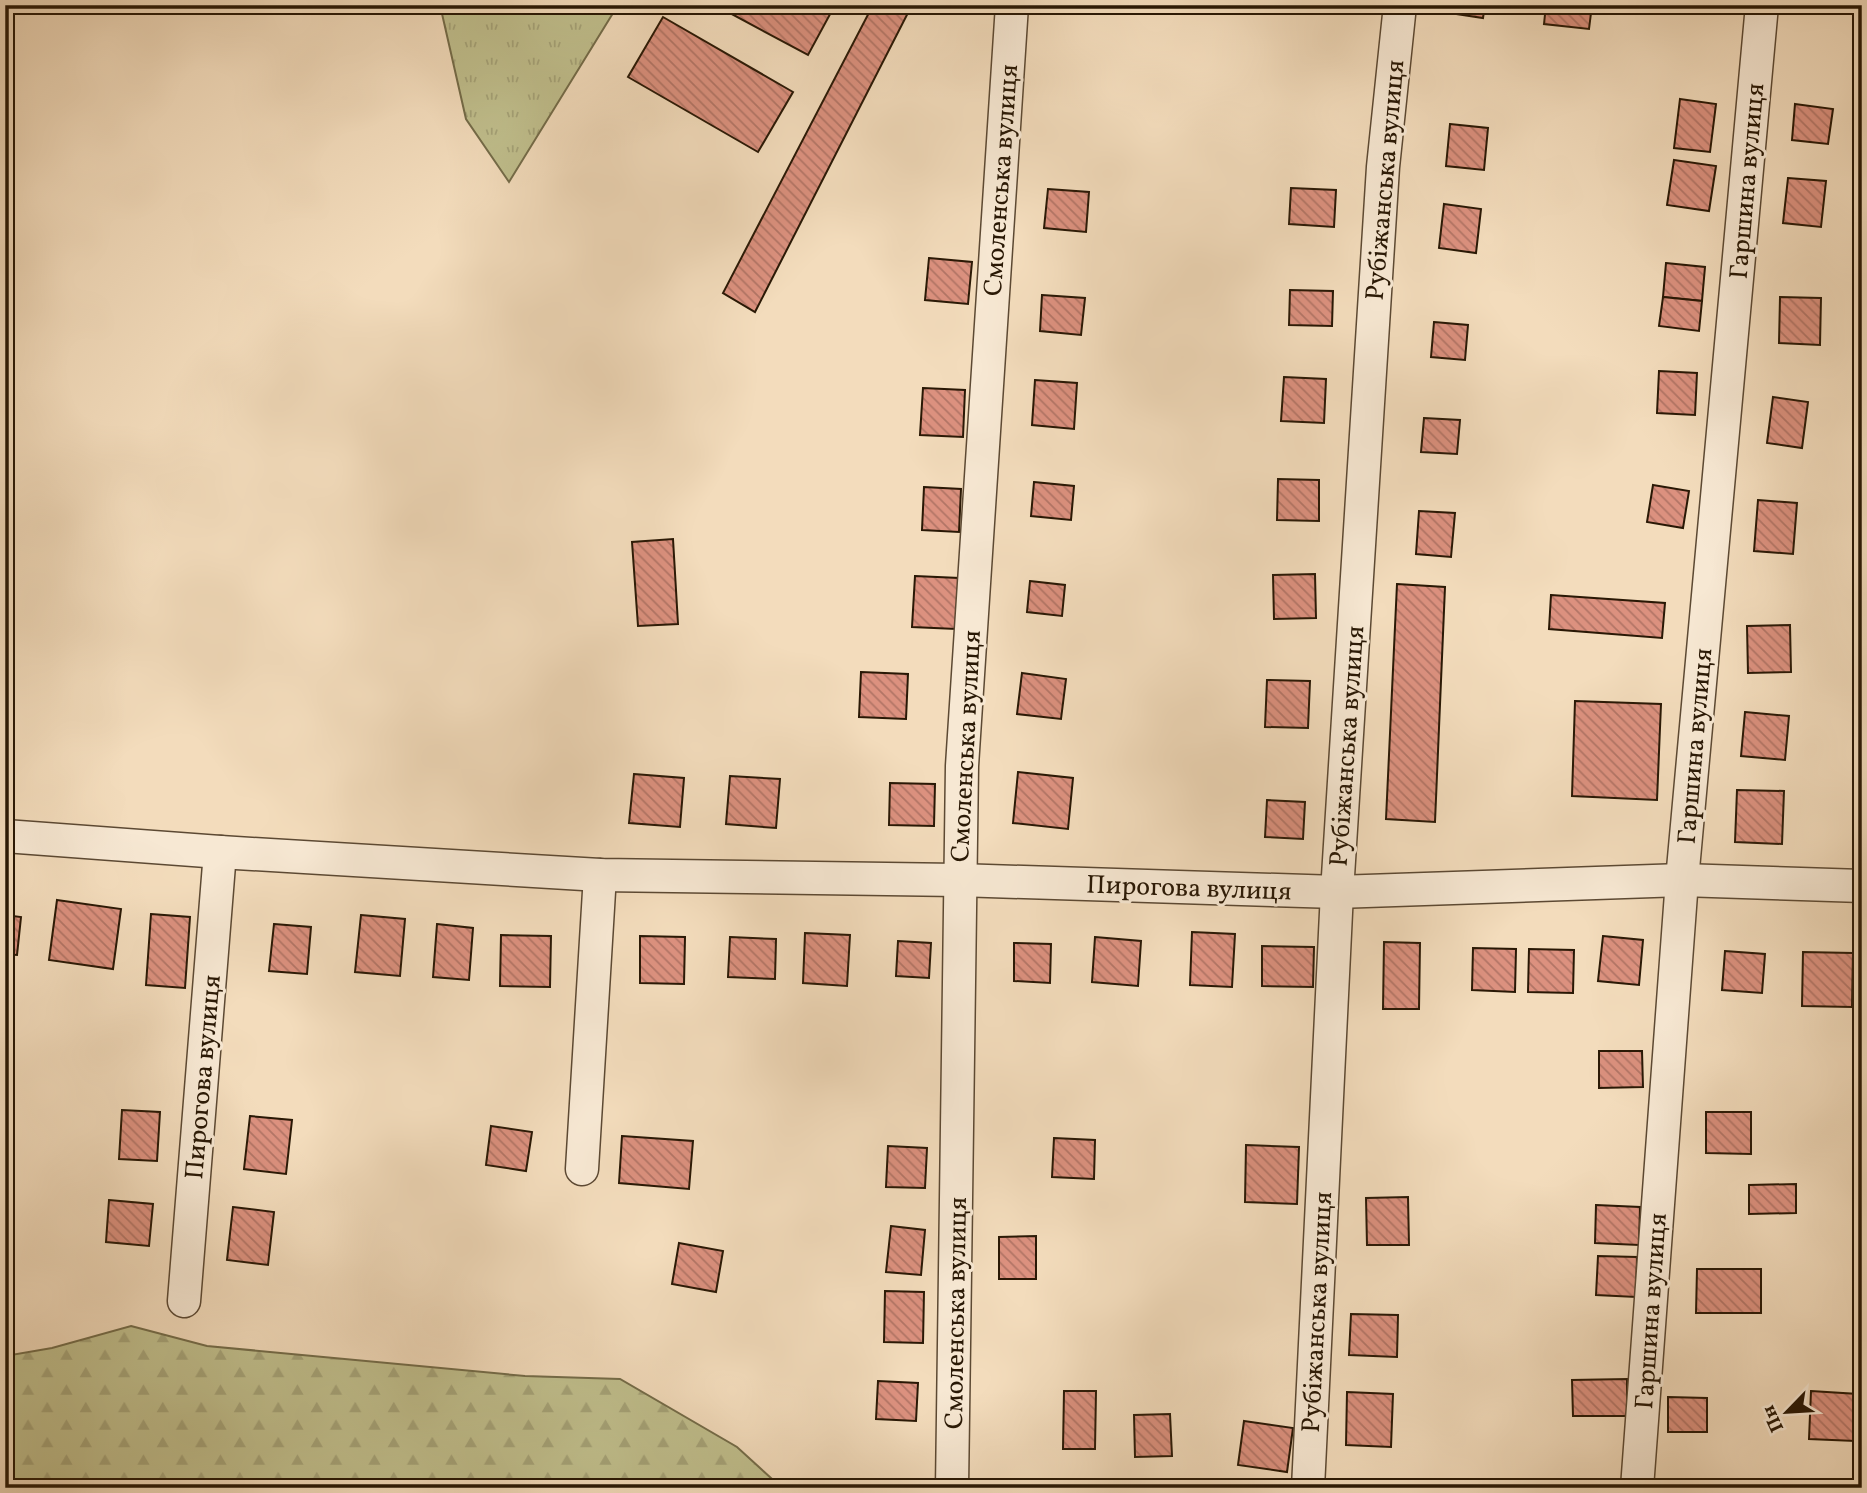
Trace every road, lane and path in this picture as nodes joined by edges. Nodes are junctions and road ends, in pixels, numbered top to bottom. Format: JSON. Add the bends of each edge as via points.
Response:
{"nodes":[{"id":1,"x":1012,"y":5,"type":"edge"},
{"id":2,"x":1400,"y":5,"type":"edge"},
{"id":3,"x":1762,"y":5,"type":"edge"},
{"id":4,"x":5,"y":836,"type":"edge"},
{"id":5,"x":220,"y":852,"type":"junction"},
{"id":6,"x":600,"y":875,"type":"junction"},
{"id":7,"x":958,"y":880,"type":"junction"},
{"id":8,"x":1682,"y":880,"type":"junction"},
{"id":9,"x":1862,"y":886,"type":"edge"},
{"id":10,"x":1337,"y":892,"type":"junction"},
{"id":11,"x":582,"y":1169,"type":"dead end"},
{"id":12,"x":184,"y":1301,"type":"dead end"},
{"id":13,"x":952,"y":1488,"type":"edge"},
{"id":14,"x":1308,"y":1488,"type":"edge"},
{"id":15,"x":1637,"y":1488,"type":"edge"}],
"edges":[{"from":1,"to":7,"type":"street","name":"Смоленська вулиця"},
{"from":2,"to":10,"type":"street","name":"Рубіжанська вулиця","via":[[1383,167]]},
{"from":3,"to":8,"type":"street","name":"Гаршина вулиця"},
{"from":4,"to":5,"type":"street","name":"Пирогова вулиця"},
{"from":5,"to":6,"type":"street","name":"Пирогова вулиця"},
{"from":5,"to":12,"type":"street","name":"Пирогова вулиця"},
{"from":6,"to":7,"type":"street","name":"Пирогова вулиця"},
{"from":6,"to":11,"type":"street"},
{"from":7,"to":10,"type":"street","name":"Пирогова вулиця"},
{"from":7,"to":13,"type":"street","name":"Смоленська вулиця"},
{"from":8,"to":9,"type":"street","name":"Пирогова вулиця"},
{"from":8,"to":10,"type":"street","name":"Пирогова вулиця"},
{"from":8,"to":15,"type":"street","name":"Гаршина вулиця"},
{"from":10,"to":14,"type":"street","name":"Рубіжанська вулиця"}]}
